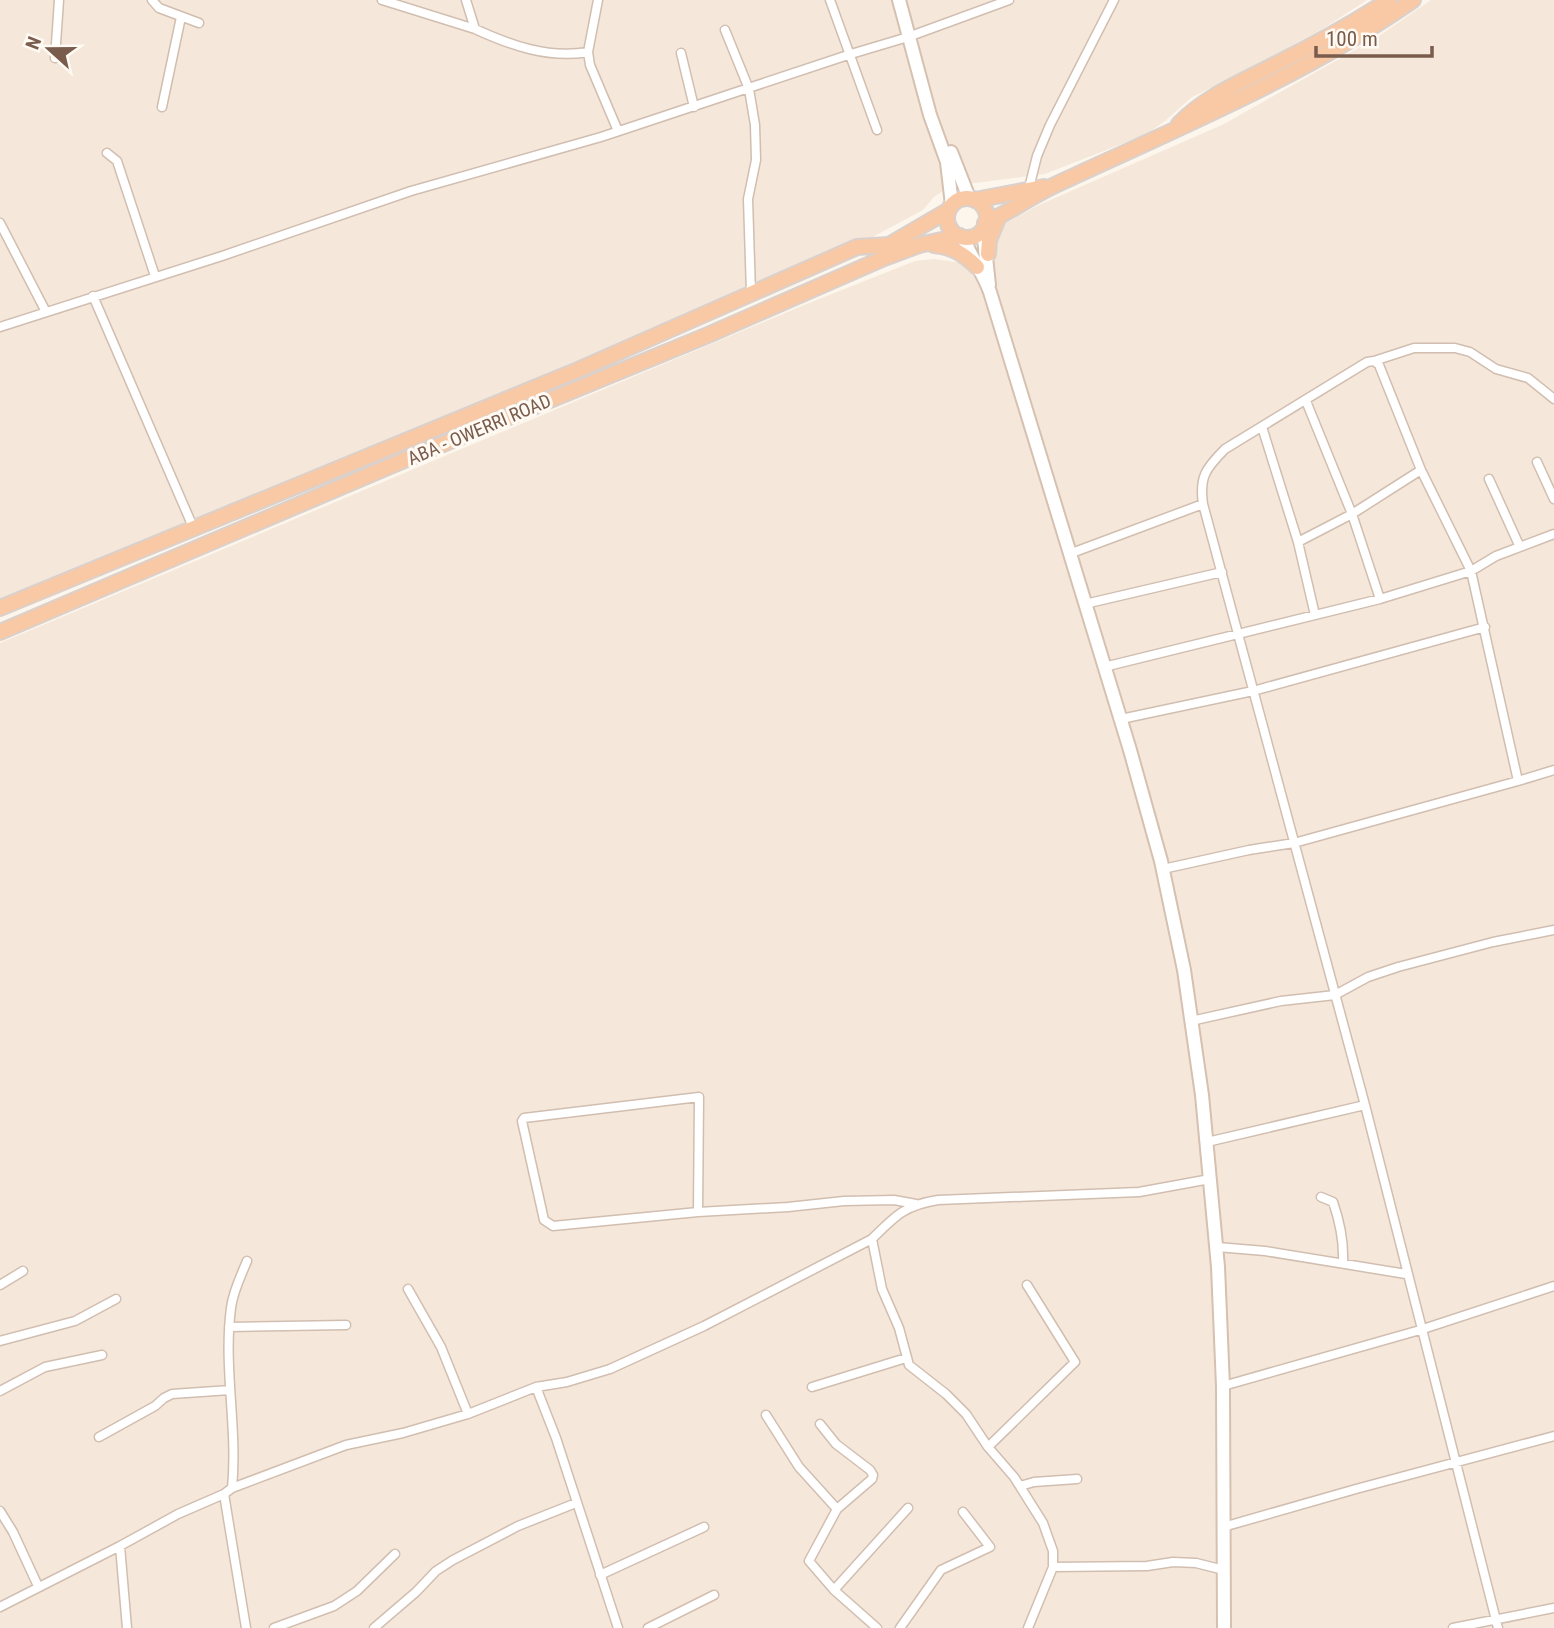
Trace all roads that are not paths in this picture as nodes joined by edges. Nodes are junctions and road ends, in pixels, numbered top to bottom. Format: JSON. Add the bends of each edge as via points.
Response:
{"nodes":[{"id":1,"x":60,"y":0,"type":"edge"},
{"id":2,"x":152,"y":0,"type":"edge"},
{"id":3,"x":382,"y":0,"type":"edge"},
{"id":4,"x":466,"y":0,"type":"edge"},
{"id":5,"x":598,"y":0,"type":"edge"},
{"id":6,"x":830,"y":0,"type":"edge"},
{"id":7,"x":899,"y":0,"type":"edge"},
{"id":8,"x":1009,"y":0,"type":"edge"},
{"id":9,"x":1114,"y":0,"type":"edge"},
{"id":10,"x":1389,"y":0,"type":"edge"},
{"id":11,"x":1413,"y":0,"type":"edge"},
{"id":12,"x":181,"y":17,"type":"junction"},
{"id":13,"x":199,"y":23,"type":"dead end"},
{"id":14,"x":475,"y":29,"type":"junction"},
{"id":15,"x":725,"y":30,"type":"dead end"},
{"id":16,"x":908,"y":37,"type":"junction"},
{"id":17,"x":588,"y":52,"type":"junction"},
{"id":18,"x":681,"y":54,"type":"dead end"},
{"id":19,"x":850,"y":54,"type":"junction"},
{"id":20,"x":55,"y":58,"type":"dead end"},
{"id":21,"x":749,"y":89,"type":"junction"},
{"id":22,"x":162,"y":107,"type":"dead end"},
{"id":23,"x":694,"y":107,"type":"junction"},
{"id":24,"x":930,"y":115,"type":"junction"},
{"id":25,"x":877,"y":130,"type":"dead end"},
{"id":26,"x":618,"y":131,"type":"junction"},
{"id":27,"x":1171,"y":132,"type":"junction"},
{"id":28,"x":107,"y":153,"type":"dead end"},
{"id":29,"x":1055,"y":185,"type":"junction"},
{"id":30,"x":1029,"y":188,"type":"junction"},
{"id":31,"x":972,"y":199,"type":"junction"},
{"id":32,"x":950,"y":207,"type":"junction"},
{"id":33,"x":999,"y":216,"type":"junction"},
{"id":34,"x":0,"y":223,"type":"edge"},
{"id":35,"x":984,"y":226,"type":"junction"},
{"id":36,"x":962,"y":237,"type":"junction"},
{"id":37,"x":919,"y":245,"type":"junction"},
{"id":38,"x":988,"y":254,"type":"junction"},
{"id":39,"x":977,"y":267,"type":"junction"},
{"id":40,"x":156,"y":276,"type":"junction"},
{"id":41,"x":989,"y":292,"type":"junction"},
{"id":42,"x":751,"y":293,"type":"junction"},
{"id":43,"x":93,"y":296,"type":"junction"},
{"id":44,"x":46,"y":312,"type":"junction"},
{"id":45,"x":0,"y":327,"type":"edge"},
{"id":46,"x":1374,"y":361,"type":"junction"},
{"id":47,"x":1554,"y":399,"type":"edge"},
{"id":48,"x":1306,"y":401,"type":"junction"},
{"id":49,"x":1262,"y":427,"type":"junction"},
{"id":50,"x":404,"y":442,"type":"junction"},
{"id":51,"x":409,"y":458,"type":"junction"},
{"id":52,"x":1537,"y":462,"type":"dead end"},
{"id":53,"x":1420,"y":470,"type":"junction"},
{"id":54,"x":1489,"y":479,"type":"dead end"},
{"id":55,"x":1554,"y":499,"type":"edge"},
{"id":56,"x":1203,"y":504,"type":"junction"},
{"id":57,"x":1352,"y":514,"type":"junction"},
{"id":58,"x":193,"y":527,"type":"junction"},
{"id":59,"x":1554,"y":534,"type":"edge"},
{"id":60,"x":1298,"y":542,"type":"junction"},
{"id":61,"x":1519,"y":545,"type":"junction"},
{"id":62,"x":1069,"y":554,"type":"junction"},
{"id":63,"x":1471,"y":571,"type":"junction"},
{"id":64,"x":1222,"y":572,"type":"junction"},
{"id":65,"x":1380,"y":599,"type":"junction"},
{"id":66,"x":1085,"y":604,"type":"junction"},
{"id":67,"x":0,"y":608,"type":"edge"},
{"id":68,"x":1315,"y":615,"type":"junction"},
{"id":69,"x":1485,"y":627,"type":"junction"},
{"id":70,"x":0,"y":632,"type":"edge"},
{"id":71,"x":1239,"y":634,"type":"junction"},
{"id":72,"x":1104,"y":667,"type":"junction"},
{"id":73,"x":1253,"y":691,"type":"junction"},
{"id":74,"x":1121,"y":719,"type":"junction"},
{"id":75,"x":1554,"y":770,"type":"edge"},
{"id":76,"x":1518,"y":781,"type":"junction"},
{"id":77,"x":1294,"y":843,"type":"junction"},
{"id":78,"x":1163,"y":869,"type":"junction"},
{"id":79,"x":1554,"y":930,"type":"edge"},
{"id":80,"x":1335,"y":995,"type":"junction"},
{"id":81,"x":1191,"y":1021,"type":"junction"},
{"id":82,"x":1365,"y":1105,"type":"junction"},
{"id":83,"x":1207,"y":1142,"type":"junction"},
{"id":84,"x":1210,"y":1179,"type":"junction"},
{"id":85,"x":1321,"y":1197,"type":"dead end"},
{"id":86,"x":916,"y":1204,"type":"junction"},
{"id":87,"x":698,"y":1212,"type":"junction"},
{"id":88,"x":872,"y":1239,"type":"junction"},
{"id":89,"x":1217,"y":1247,"type":"junction"},
{"id":90,"x":247,"y":1261,"type":"dead end"},
{"id":91,"x":1343,"y":1263,"type":"junction"},
{"id":92,"x":23,"y":1271,"type":"dead end"},
{"id":93,"x":1406,"y":1274,"type":"junction"},
{"id":94,"x":0,"y":1285,"type":"edge"},
{"id":95,"x":1027,"y":1286,"type":"dead end"},
{"id":96,"x":1554,"y":1286,"type":"edge"},
{"id":97,"x":408,"y":1289,"type":"dead end"},
{"id":98,"x":116,"y":1299,"type":"dead end"},
{"id":99,"x":346,"y":1325,"type":"dead end"},
{"id":100,"x":229,"y":1327,"type":"junction"},
{"id":101,"x":1420,"y":1330,"type":"junction"},
{"id":102,"x":0,"y":1341,"type":"edge"},
{"id":103,"x":103,"y":1355,"type":"dead end"},
{"id":104,"x":906,"y":1358,"type":"junction"},
{"id":105,"x":1223,"y":1386,"type":"junction"},
{"id":106,"x":536,"y":1387,"type":"junction"},
{"id":107,"x":812,"y":1387,"type":"dead end"},
{"id":108,"x":230,"y":1390,"type":"junction"},
{"id":109,"x":0,"y":1391,"type":"edge"},
{"id":110,"x":468,"y":1414,"type":"junction"},
{"id":111,"x":765,"y":1415,"type":"dead end"},
{"id":112,"x":820,"y":1424,"type":"dead end"},
{"id":113,"x":1554,"y":1436,"type":"edge"},
{"id":114,"x":99,"y":1437,"type":"dead end"},
{"id":115,"x":988,"y":1447,"type":"junction"},
{"id":116,"x":1457,"y":1462,"type":"junction"},
{"id":117,"x":1077,"y":1479,"type":"dead end"},
{"id":118,"x":1020,"y":1486,"type":"junction"},
{"id":119,"x":232,"y":1488,"type":"junction"},
{"id":120,"x":224,"y":1494,"type":"junction"},
{"id":121,"x":576,"y":1503,"type":"junction"},
{"id":122,"x":908,"y":1508,"type":"dead end"},
{"id":123,"x":837,"y":1509,"type":"junction"},
{"id":124,"x":0,"y":1511,"type":"edge"},
{"id":125,"x":963,"y":1512,"type":"dead end"},
{"id":126,"x":704,"y":1527,"type":"dead end"},
{"id":127,"x":1223,"y":1527,"type":"junction"},
{"id":128,"x":120,"y":1546,"type":"junction"},
{"id":129,"x":395,"y":1554,"type":"dead end"},
{"id":130,"x":1054,"y":1567,"type":"junction"},
{"id":131,"x":1224,"y":1570,"type":"junction"},
{"id":132,"x":600,"y":1575,"type":"junction"},
{"id":133,"x":38,"y":1586,"type":"junction"},
{"id":134,"x":834,"y":1590,"type":"junction"},
{"id":135,"x":714,"y":1595,"type":"dead end"},
{"id":136,"x":0,"y":1607,"type":"edge"},
{"id":137,"x":1554,"y":1608,"type":"edge"},
{"id":138,"x":1496,"y":1624,"type":"edge"},
{"id":139,"x":127,"y":1628,"type":"edge"},
{"id":140,"x":246,"y":1628,"type":"edge"},
{"id":141,"x":274,"y":1628,"type":"edge"},
{"id":142,"x":374,"y":1628,"type":"edge"},
{"id":143,"x":618,"y":1628,"type":"edge"},
{"id":144,"x":648,"y":1628,"type":"edge"},
{"id":145,"x":877,"y":1628,"type":"edge"},
{"id":146,"x":900,"y":1628,"type":"edge"},
{"id":147,"x":1028,"y":1628,"type":"edge"},
{"id":148,"x":1224,"y":1628,"type":"edge"},
{"id":149,"x":1453,"y":1628,"type":"edge"}],
"edges":[{"from":1,"to":20,"type":"street"},
{"from":2,"to":12,"type":"street"},
{"from":3,"to":14,"type":"street"},
{"from":4,"to":14,"type":"street"},
{"from":5,"to":17,"type":"street"},
{"from":6,"to":19,"type":"street"},
{"from":7,"to":16,"type":"main road"},
{"from":8,"to":16,"type":"street"},
{"from":9,"to":30,"type":"street","via":[[1050,125]]},
{"from":10,"to":27,"type":"highway","name":"ABA - OWERRI ROAD","via":[[1213,97]]},
{"from":11,"to":27,"type":"highway","name":"ABA - OWERRI ROAD","via":[[1331,53]]},
{"from":12,"to":13,"type":"street"},
{"from":12,"to":22,"type":"street"},
{"from":14,"to":17,"type":"street","via":[[517,47],[554,54]]},
{"from":15,"to":21,"type":"street"},
{"from":16,"to":19,"type":"street"},
{"from":16,"to":24,"type":"main road"},
{"from":17,"to":26,"type":"street"},
{"from":18,"to":23,"type":"street"},
{"from":19,"to":21,"type":"street"},
{"from":19,"to":25,"type":"street"},
{"from":21,"to":23,"type":"street"},
{"from":21,"to":42,"type":"street","via":[[756,160],[748,200]]},
{"from":23,"to":26,"type":"street"},
{"from":24,"to":31,"type":"main road","via":[[945,135]]},
{"from":24,"to":32,"type":"main road","via":[[947,162]]},
{"from":26,"to":40,"type":"street","via":[[411,191]]},
{"from":27,"to":29,"type":"highway","name":"ABA - OWERRI ROAD"},
{"from":28,"to":40,"type":"street","via":[[117,161]]},
{"from":29,"to":30,"type":"highway","name":"ABA - OWERRI ROAD"},
{"from":29,"to":33,"type":"highway","name":"ABA - OWERRI ROAD"},
{"from":30,"to":31,"type":"highway","name":"ABA - OWERRI ROAD"},
{"from":31,"to":32,"type":"highway","name":"ABA - OWERRI ROAD","via":[[963,198]]},
{"from":31,"to":35,"type":"highway","via":[[985,209]]},
{"from":32,"to":36,"type":"highway","via":[[950,229]]},
{"from":32,"to":42,"type":"highway","name":"ABA - OWERRI ROAD","via":[[889,245],[857,247]]},
{"from":33,"to":35,"type":"highway","name":"ABA - OWERRI ROAD"},
{"from":33,"to":38,"type":"highway"},
{"from":34,"to":44,"type":"street"},
{"from":35,"to":36,"type":"highway","name":"ABA - OWERRI ROAD","via":[[974,236]]},
{"from":35,"to":38,"type":"main road"},
{"from":36,"to":37,"type":"highway","name":"ABA - OWERRI ROAD"},
{"from":36,"to":39,"type":"main road"},
{"from":37,"to":39,"type":"highway","via":[[953,248]]},
{"from":37,"to":51,"type":"highway","name":"ABA - OWERRI ROAD"},
{"from":38,"to":41,"type":"main road"},
{"from":39,"to":41,"type":"main road"},
{"from":40,"to":43,"type":"street"},
{"from":41,"to":62,"type":"main road"},
{"from":42,"to":50,"type":"highway","name":"ABA - OWERRI ROAD"},
{"from":43,"to":44,"type":"street"},
{"from":43,"to":58,"type":"street"},
{"from":44,"to":45,"type":"street"},
{"from":46,"to":47,"type":"street","via":[[1413,348],[1455,348],[1496,369],[1528,378]]},
{"from":46,"to":48,"type":"street"},
{"from":46,"to":53,"type":"street"},
{"from":48,"to":49,"type":"street"},
{"from":48,"to":57,"type":"street"},
{"from":49,"to":56,"type":"street","via":[[1211,463],[1200,485]]},
{"from":49,"to":60,"type":"street"},
{"from":50,"to":51,"type":"highway"},
{"from":50,"to":58,"type":"highway","name":"ABA - OWERRI ROAD"},
{"from":51,"to":70,"type":"highway","name":"ABA - OWERRI ROAD"},
{"from":52,"to":55,"type":"street"},
{"from":53,"to":57,"type":"street"},
{"from":53,"to":63,"type":"street"},
{"from":54,"to":61,"type":"street"},
{"from":56,"to":62,"type":"street"},
{"from":56,"to":64,"type":"street"},
{"from":57,"to":60,"type":"street"},
{"from":57,"to":65,"type":"street"},
{"from":58,"to":67,"type":"highway","name":"ABA - OWERRI ROAD"},
{"from":59,"to":61,"type":"street"},
{"from":60,"to":68,"type":"street"},
{"from":61,"to":63,"type":"street"},
{"from":62,"to":66,"type":"main road"},
{"from":63,"to":65,"type":"street"},
{"from":63,"to":69,"type":"street"},
{"from":64,"to":66,"type":"street"},
{"from":64,"to":71,"type":"street"},
{"from":65,"to":68,"type":"street"},
{"from":66,"to":72,"type":"main road"},
{"from":68,"to":71,"type":"street"},
{"from":69,"to":73,"type":"street"},
{"from":69,"to":76,"type":"street"},
{"from":71,"to":72,"type":"street"},
{"from":71,"to":73,"type":"street"},
{"from":72,"to":74,"type":"main road"},
{"from":73,"to":74,"type":"street"},
{"from":73,"to":77,"type":"street"},
{"from":74,"to":78,"type":"main road"},
{"from":75,"to":76,"type":"street"},
{"from":76,"to":77,"type":"street"},
{"from":77,"to":78,"type":"street"},
{"from":77,"to":80,"type":"street"},
{"from":78,"to":81,"type":"main road"},
{"from":79,"to":80,"type":"street","via":[[1435,956],[1368,977]]},
{"from":80,"to":81,"type":"street","via":[[1281,1001]]},
{"from":80,"to":82,"type":"street"},
{"from":81,"to":83,"type":"main road"},
{"from":82,"to":83,"type":"street"},
{"from":82,"to":93,"type":"street"},
{"from":83,"to":84,"type":"main road"},
{"from":84,"to":86,"type":"street","via":[[1139,1192]]},
{"from":84,"to":89,"type":"main road"},
{"from":85,"to":91,"type":"street","via":[[1333,1202],[1341,1225]]},
{"from":86,"to":87,"type":"street","via":[[844,1201]]},
{"from":86,"to":88,"type":"street"},
{"from":87,"to":87,"type":"street","via":[[548,1224],[522,1121],[573,1110],[699,1097]]},
{"from":88,"to":104,"type":"street","via":[[882,1289]]},
{"from":88,"to":106,"type":"street","via":[[653,1351],[610,1369]]},
{"from":89,"to":91,"type":"street"},
{"from":89,"to":105,"type":"main road"},
{"from":90,"to":100,"type":"street","via":[[233,1296]]},
{"from":91,"to":93,"type":"street"},
{"from":92,"to":94,"type":"street"},
{"from":93,"to":101,"type":"street"},
{"from":95,"to":115,"type":"street","via":[[1075,1362]]},
{"from":96,"to":101,"type":"street"},
{"from":97,"to":110,"type":"street","via":[[441,1347]]},
{"from":98,"to":102,"type":"street","via":[[75,1321]]},
{"from":99,"to":100,"type":"street"},
{"from":100,"to":108,"type":"street"},
{"from":101,"to":105,"type":"street"},
{"from":101,"to":116,"type":"street"},
{"from":103,"to":109,"type":"street","via":[[46,1367]]},
{"from":104,"to":107,"type":"street"},
{"from":104,"to":115,"type":"street","via":[[959,1407]]},
{"from":105,"to":127,"type":"main road"},
{"from":106,"to":110,"type":"street"},
{"from":106,"to":121,"type":"street"},
{"from":108,"to":114,"type":"street","via":[[172,1394]]},
{"from":108,"to":119,"type":"street","via":[[235,1455]]},
{"from":110,"to":119,"type":"street","via":[[346,1445]]},
{"from":111,"to":123,"type":"street","via":[[799,1467]]},
{"from":112,"to":123,"type":"street","via":[[873,1475]]},
{"from":113,"to":116,"type":"street"},
{"from":115,"to":118,"type":"street"},
{"from":116,"to":127,"type":"street"},
{"from":116,"to":138,"type":"street"},
{"from":117,"to":118,"type":"street"},
{"from":118,"to":130,"type":"street","via":[[1043,1523]]},
{"from":119,"to":120,"type":"street"},
{"from":120,"to":128,"type":"street"},
{"from":120,"to":140,"type":"street"},
{"from":121,"to":132,"type":"street"},
{"from":121,"to":142,"type":"street","via":[[518,1526],[453,1560]]},
{"from":122,"to":134,"type":"street"},
{"from":123,"to":134,"type":"street","via":[[809,1561]]},
{"from":124,"to":133,"type":"street"},
{"from":125,"to":146,"type":"street","via":[[990,1547],[942,1570]]},
{"from":126,"to":132,"type":"street"},
{"from":127,"to":131,"type":"main road"},
{"from":128,"to":133,"type":"street"},
{"from":128,"to":139,"type":"street"},
{"from":129,"to":141,"type":"street","via":[[357,1591],[334,1606]]},
{"from":130,"to":131,"type":"street","via":[[1196,1563]]},
{"from":130,"to":147,"type":"street"},
{"from":131,"to":148,"type":"main road"},
{"from":132,"to":143,"type":"street"},
{"from":133,"to":136,"type":"street"},
{"from":134,"to":145,"type":"street"},
{"from":135,"to":144,"type":"street"},
{"from":137,"to":138,"type":"street"},
{"from":138,"to":149,"type":"street"}]}
